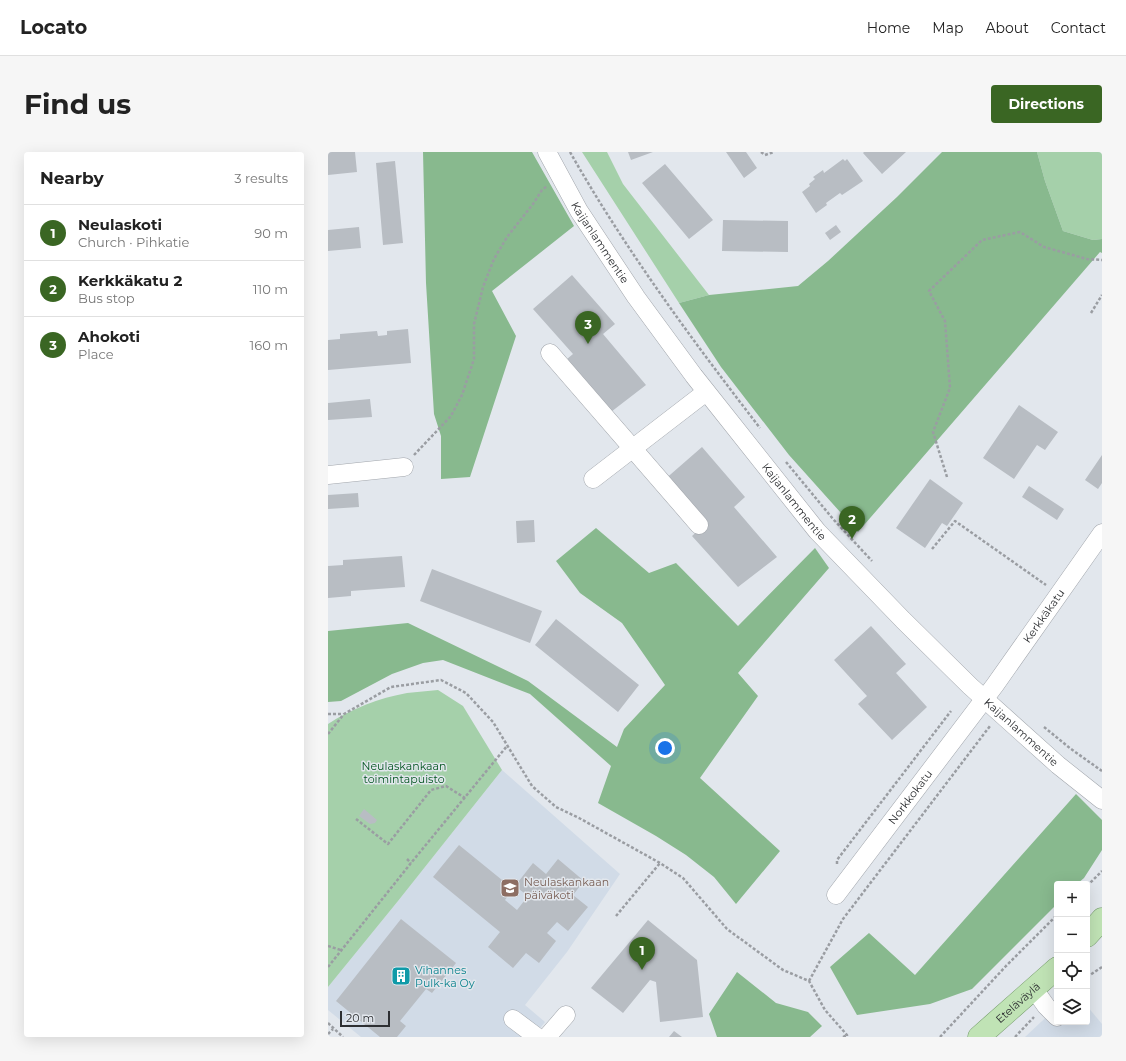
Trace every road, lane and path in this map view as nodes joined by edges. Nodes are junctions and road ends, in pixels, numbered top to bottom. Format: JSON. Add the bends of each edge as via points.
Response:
{"nodes":[{"id":1,"x":547,"y":152,"type":"edge"},
{"id":2,"x":570,"y":152,"type":"edge"},
{"id":3,"x":760,"y":152,"type":"edge"},
{"id":4,"x":774,"y":152,"type":"edge"},
{"id":5,"x":560,"y":176,"type":"junction"},
{"id":6,"x":1102,"y":260,"type":"edge"},
{"id":7,"x":1102,"y":295,"type":"edge"},
{"id":8,"x":1091,"y":312,"type":"dead end"},
{"id":9,"x":550,"y":353,"type":"dead end"},
{"id":10,"x":706,"y":392,"type":"junction"},
{"id":11,"x":764,"y":434,"type":"dead end"},
{"id":12,"x":634,"y":448,"type":"junction"},
{"id":13,"x":784,"y":458,"type":"dead end"},
{"id":14,"x":404,"y":467,"type":"joint"},
{"id":15,"x":328,"y":475,"type":"edge"},
{"id":16,"x":947,"y":477,"type":"dead end"},
{"id":17,"x":593,"y":479,"type":"dead end"},
{"id":18,"x":700,"y":526,"type":"dead end"},
{"id":19,"x":1102,"y":533,"type":"edge"},
{"id":20,"x":932,"y":549,"type":"dead end"},
{"id":21,"x":876,"y":565,"type":"dead end"},
{"id":22,"x":1050,"y":588,"type":"dead end"},
{"id":23,"x":984,"y":699,"type":"junction"},
{"id":24,"x":328,"y":714,"type":"edge"},
{"id":25,"x":344,"y":714,"type":"junction"},
{"id":26,"x":1040,"y":724,"type":"dead end"},
{"id":27,"x":328,"y":734,"type":"edge"},
{"id":28,"x":507,"y":746,"type":"junction"},
{"id":29,"x":973,"y":748,"type":"dead end"},
{"id":30,"x":1102,"y":771,"type":"edge"},
{"id":31,"x":465,"y":798,"type":"junction"},
{"id":32,"x":1102,"y":800,"type":"edge"},
{"id":33,"x":356,"y":819,"type":"dead end"},
{"id":34,"x":407,"y":859,"type":"dead end"},
{"id":35,"x":411,"y":863,"type":"junction"},
{"id":36,"x":660,"y":863,"type":"junction"},
{"id":37,"x":1102,"y":871,"type":"edge"},
{"id":38,"x":1090,"y":883,"type":"edge"},
{"id":39,"x":836,"y":895,"type":"dead end"},
{"id":40,"x":616,"y":916,"type":"dead end"},
{"id":41,"x":1055,"y":917,"type":"edge"},
{"id":42,"x":1102,"y":919,"type":"edge"},
{"id":43,"x":1090,"y":933,"type":"edge"},
{"id":44,"x":328,"y":946,"type":"edge"},
{"id":45,"x":341,"y":950,"type":"junction"},
{"id":46,"x":328,"y":967,"type":"edge"},
{"id":47,"x":1102,"y":967,"type":"edge"},
{"id":48,"x":1054,"y":971,"type":"edge"},
{"id":49,"x":1090,"y":975,"type":"edge"},
{"id":50,"x":809,"y":981,"type":"junction"},
{"id":51,"x":1034,"y":989,"type":"junction"},
{"id":52,"x":1054,"y":1014,"type":"edge"},
{"id":53,"x":566,"y":1015,"type":"dead end"},
{"id":54,"x":513,"y":1019,"type":"dead end"},
{"id":55,"x":328,"y":1023,"type":"edge"},
{"id":56,"x":333,"y":1029,"type":"junction"},
{"id":57,"x":328,"y":1034,"type":"edge"},
{"id":58,"x":847,"y":1036,"type":"edge"},
{"id":59,"x":343,"y":1037,"type":"edge"},
{"id":60,"x":537,"y":1037,"type":"edge"},
{"id":61,"x":547,"y":1037,"type":"edge"},
{"id":62,"x":843,"y":1037,"type":"edge"},
{"id":63,"x":940,"y":1037,"type":"edge"},
{"id":64,"x":979,"y":1037,"type":"edge"}],
"edges":[{"from":1,"to":5,"type":"street","name":"Kaijanlammentie"},
{"from":2,"to":11,"type":"path","via":[[597,200],[693,341]]},
{"from":3,"to":4,"type":"path","via":[[765,155]]},
{"from":5,"to":10,"type":"street","name":"Kaijanlammentie","via":[[579,211],[636,297]]},
{"from":5,"to":14,"type":"path","via":[[542,190],[494,259],[483,287],[474,324],[474,359],[462,395],[451,416]]},
{"from":6,"to":16,"type":"path","via":[[1088,259],[1044,247],[1020,232],[982,240],[929,291],[945,321],[950,388],[933,432]]},
{"from":7,"to":8,"type":"path"},
{"from":9,"to":12,"type":"street"},
{"from":10,"to":12,"type":"street"},
{"from":10,"to":23,"type":"street","name":"Kaijanlammentie","via":[[817,531]]},
{"from":12,"to":17,"type":"street"},
{"from":12,"to":18,"type":"street"},
{"from":13,"to":21,"type":"path","via":[[833,519]]},
{"from":14,"to":15,"type":"street"},
{"from":19,"to":23,"type":"street","name":"Kerkkäkatu"},
{"from":20,"to":22,"type":"path","via":[[955,521]]},
{"from":23,"to":32,"type":"street","name":"Kaijanlammentie","via":[[1058,765]]},
{"from":23,"to":39,"type":"street","name":"Norkkokatu"},
{"from":24,"to":25,"type":"path"},
{"from":25,"to":27,"type":"path"},
{"from":25,"to":28,"type":"path","via":[[391,687],[441,680],[466,693],[493,722]]},
{"from":26,"to":30,"type":"path"},
{"from":28,"to":31,"type":"path"},
{"from":28,"to":36,"type":"path","via":[[532,786],[556,807]]},
{"from":29,"to":50,"type":"path","via":[[843,919]]},
{"from":31,"to":33,"type":"path","via":[[446,786],[431,790],[388,844]]},
{"from":31,"to":35,"type":"path"},
{"from":34,"to":35,"type":"path"},
{"from":35,"to":45,"type":"path"},
{"from":36,"to":40,"type":"path"},
{"from":36,"to":50,"type":"path","via":[[683,878],[728,929],[783,970]]},
{"from":37,"to":38,"type":"path"},
{"from":41,"to":63,"type":"path"},
{"from":42,"to":43,"type":"main road"},
{"from":44,"to":45,"type":"path"},
{"from":45,"to":46,"type":"path"},
{"from":47,"to":49,"type":"path"},
{"from":48,"to":51,"type":"main road","name":"Eteläväylä"},
{"from":50,"to":58,"type":"path","via":[[825,1010]]},
{"from":51,"to":52,"type":"street"},
{"from":51,"to":64,"type":"main road","name":"Eteläväylä"},
{"from":53,"to":61,"type":"street"},
{"from":54,"to":60,"type":"street"},
{"from":55,"to":56,"type":"path"},
{"from":56,"to":57,"type":"path"},
{"from":56,"to":59,"type":"path"},
{"from":58,"to":62,"type":"path"}]}
